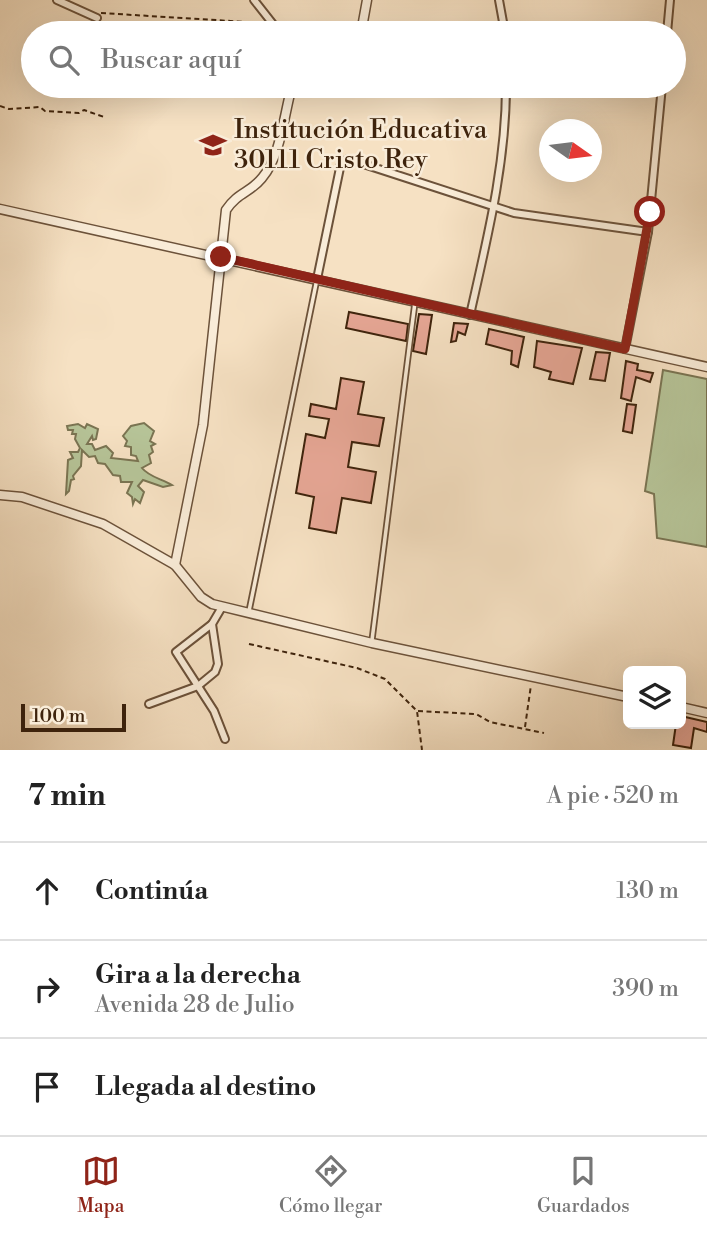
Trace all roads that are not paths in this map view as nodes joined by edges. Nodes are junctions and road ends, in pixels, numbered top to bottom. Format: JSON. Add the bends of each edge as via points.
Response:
{"nodes":[{"id":1,"x":57,"y":0,"type":"edge"},
{"id":2,"x":254,"y":0,"type":"edge"},
{"id":3,"x":367,"y":0,"type":"edge"},
{"id":4,"x":499,"y":0,"type":"edge"},
{"id":5,"x":670,"y":0,"type":"edge"},
{"id":6,"x":94,"y":17,"type":"road end"},
{"id":7,"x":269,"y":21,"type":"edge"},
{"id":8,"x":363,"y":21,"type":"edge"},
{"id":9,"x":503,"y":21,"type":"edge"},
{"id":10,"x":668,"y":21,"type":"edge"},
{"id":11,"x":289,"y":98,"type":"edge"},
{"id":12,"x":506,"y":98,"type":"edge"},
{"id":13,"x":661,"y":98,"type":"edge"},
{"id":14,"x":494,"y":206,"type":"junction"},
{"id":15,"x":0,"y":209,"type":"edge"},
{"id":16,"x":648,"y":232,"type":"junction"},
{"id":17,"x":221,"y":257,"type":"junction"},
{"id":18,"x":317,"y":279,"type":"junction"},
{"id":19,"x":415,"y":302,"type":"junction"},
{"id":20,"x":470,"y":315,"type":"junction"},
{"id":21,"x":625,"y":349,"type":"junction"},
{"id":22,"x":707,"y":367,"type":"edge"},
{"id":23,"x":0,"y":495,"type":"edge"},
{"id":24,"x":175,"y":565,"type":"junction"},
{"id":25,"x":222,"y":607,"type":"junction"},
{"id":26,"x":249,"y":613,"type":"junction"},
{"id":27,"x":212,"y":624,"type":"junction"},
{"id":28,"x":372,"y":643,"type":"junction"},
{"id":29,"x":198,"y":686,"type":"junction"},
{"id":30,"x":623,"y":695,"type":"edge"},
{"id":31,"x":149,"y":704,"type":"dead end"},
{"id":32,"x":686,"y":709,"type":"edge"},
{"id":33,"x":707,"y":713,"type":"edge"},
{"id":34,"x":225,"y":740,"type":"dead end"}],
"edges":[{"from":1,"to":6,"type":"street"},
{"from":2,"to":7,"type":"street"},
{"from":3,"to":8,"type":"street"},
{"from":4,"to":9,"type":"street"},
{"from":5,"to":10,"type":"street"},
{"from":11,"to":17,"type":"street","via":[[270,169],[260,182],[235,196],[226,210]]},
{"from":12,"to":14,"type":"street"},
{"from":13,"to":16,"type":"street"},
{"from":14,"to":16,"type":"street","via":[[514,213]]},
{"from":14,"to":18,"type":"street","via":[[344,160]]},
{"from":14,"to":20,"type":"street"},
{"from":15,"to":17,"type":"street"},
{"from":16,"to":21,"type":"street"},
{"from":17,"to":18,"type":"street"},
{"from":17,"to":24,"type":"street","via":[[203,425]]},
{"from":18,"to":19,"type":"street"},
{"from":18,"to":26,"type":"lane"},
{"from":19,"to":20,"type":"street"},
{"from":19,"to":28,"type":"lane"},
{"from":20,"to":21,"type":"street"},
{"from":21,"to":22,"type":"street"},
{"from":23,"to":24,"type":"street","via":[[22,497],[103,524]]},
{"from":24,"to":25,"type":"street","via":[[201,597]]},
{"from":25,"to":26,"type":"street"},
{"from":25,"to":27,"type":"street"},
{"from":26,"to":28,"type":"street"},
{"from":27,"to":29,"type":"street","via":[[218,664]]},
{"from":27,"to":29,"type":"street","via":[[176,652]]},
{"from":28,"to":30,"type":"street"},
{"from":29,"to":31,"type":"street"},
{"from":29,"to":34,"type":"street"},
{"from":32,"to":33,"type":"street"}]}
